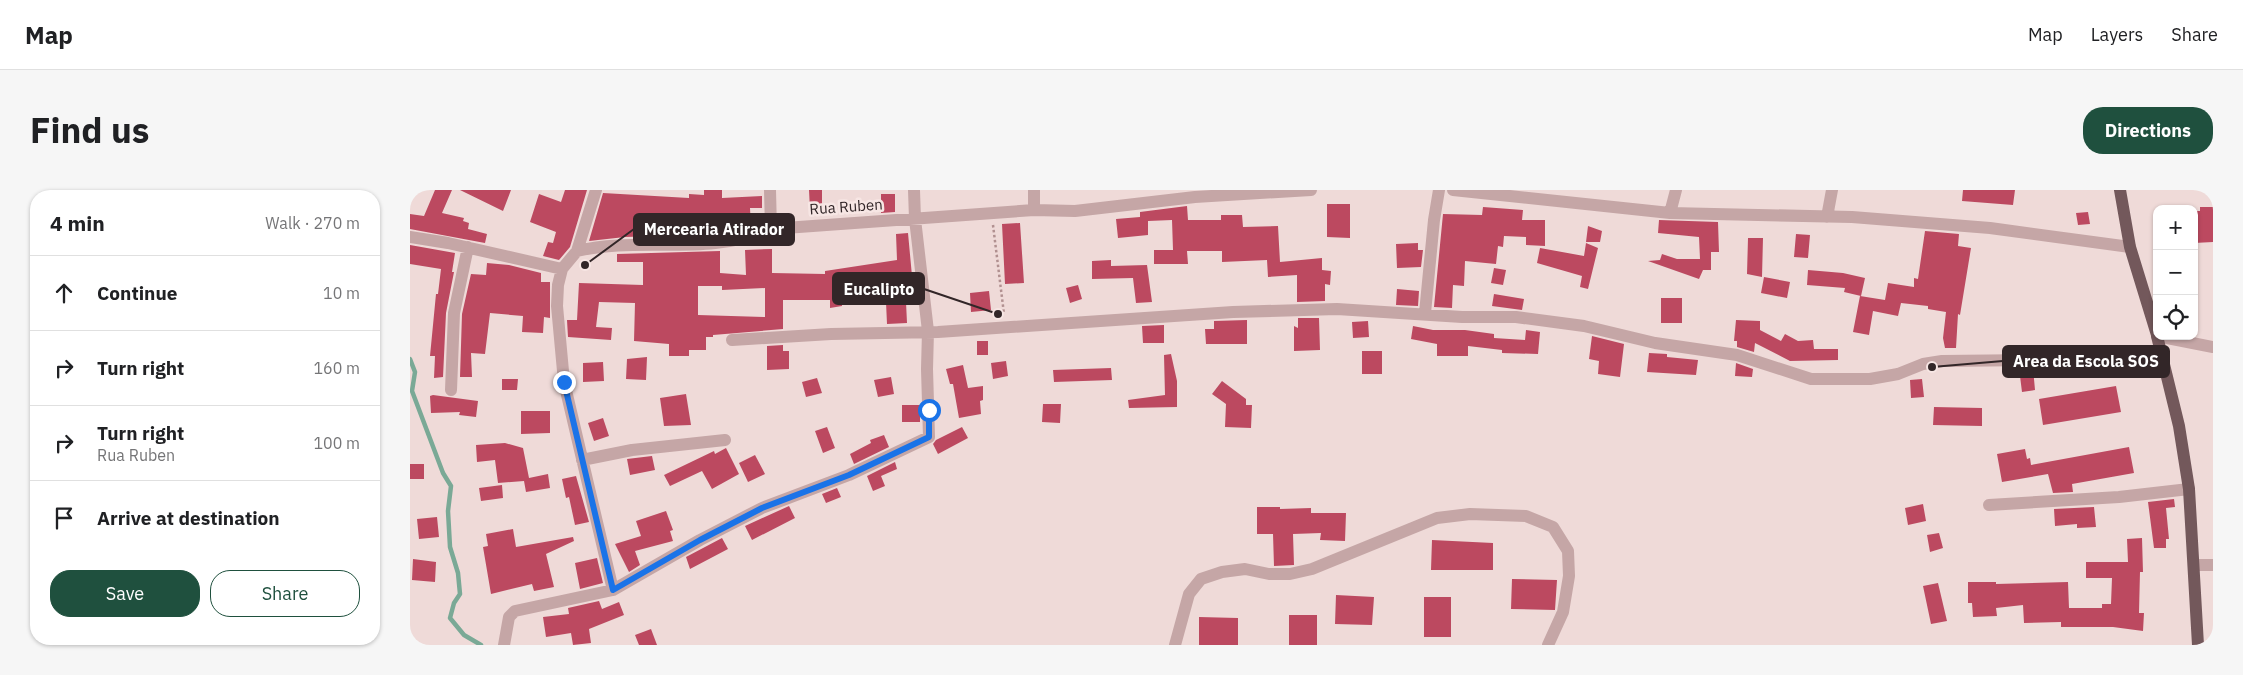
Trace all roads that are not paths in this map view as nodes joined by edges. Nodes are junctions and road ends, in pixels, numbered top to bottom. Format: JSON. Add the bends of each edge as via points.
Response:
{"nodes":[{"id":1,"x":596,"y":190,"type":"edge"},
{"id":2,"x":770,"y":190,"type":"edge"},
{"id":3,"x":914,"y":190,"type":"edge"},
{"id":4,"x":1034,"y":190,"type":"edge"},
{"id":5,"x":1311,"y":190,"type":"edge"},
{"id":6,"x":1439,"y":190,"type":"edge"},
{"id":7,"x":1453,"y":190,"type":"edge"},
{"id":8,"x":1676,"y":190,"type":"edge"},
{"id":9,"x":1832,"y":190,"type":"edge"},
{"id":10,"x":2120,"y":190,"type":"edge"},
{"id":11,"x":1195,"y":194,"type":"edge"},
{"id":12,"x":1034,"y":210,"type":"junction"},
{"id":13,"x":1670,"y":213,"type":"junction"},
{"id":14,"x":1827,"y":217,"type":"junction"},
{"id":15,"x":915,"y":219,"type":"junction"},
{"id":16,"x":771,"y":229,"type":"junction"},
{"id":17,"x":410,"y":237,"type":"edge"},
{"id":18,"x":2130,"y":247,"type":"junction"},
{"id":19,"x":468,"y":248,"type":"junction"},
{"id":20,"x":577,"y":252,"type":"junction"},
{"id":21,"x":562,"y":269,"type":"junction"},
{"id":22,"x":1425,"y":313,"type":"junction"},
{"id":23,"x":2153,"y":323,"type":"edge"},
{"id":24,"x":928,"y":331,"type":"junction"},
{"id":25,"x":732,"y":340,"type":"dead end"},
{"id":26,"x":2158,"y":340,"type":"edge"},
{"id":27,"x":2177,"y":340,"type":"edge"},
{"id":28,"x":2213,"y":347,"type":"edge"},
{"id":29,"x":2162,"y":356,"type":"junction"},
{"id":30,"x":451,"y":390,"type":"dead end"},
{"id":31,"x":725,"y":440,"type":"dead end"},
{"id":32,"x":582,"y":460,"type":"junction"},
{"id":33,"x":2189,"y":489,"type":"junction"},
{"id":34,"x":1989,"y":505,"type":"dead end"},
{"id":35,"x":2195,"y":565,"type":"junction"},
{"id":36,"x":2213,"y":565,"type":"edge"},
{"id":37,"x":613,"y":590,"type":"junction"},
{"id":38,"x":504,"y":645,"type":"edge"},
{"id":39,"x":1175,"y":645,"type":"edge"},
{"id":40,"x":1548,"y":645,"type":"edge"},
{"id":41,"x":2198,"y":645,"type":"edge"}],
"edges":[{"from":1,"to":20,"type":"street"},
{"from":2,"to":16,"type":"street"},
{"from":3,"to":15,"type":"street"},
{"from":4,"to":12,"type":"street"},
{"from":5,"to":11,"type":"street","name":"Rua Ruben"},
{"from":6,"to":22,"type":"street"},
{"from":7,"to":13,"type":"street"},
{"from":8,"to":13,"type":"street"},
{"from":9,"to":14,"type":"street"},
{"from":10,"to":18,"type":"main road"},
{"from":11,"to":12,"type":"street","name":"Rua Ruben","via":[[1075,211]]},
{"from":12,"to":15,"type":"street","name":"Rua Ruben"},
{"from":13,"to":14,"type":"street"},
{"from":14,"to":18,"type":"street","via":[[1990,228]]},
{"from":15,"to":16,"type":"street","name":"Rua Ruben"},
{"from":15,"to":24,"type":"street"},
{"from":16,"to":20,"type":"street","name":"Rua Ruben","via":[[735,240],[694,246],[610,245]]},
{"from":17,"to":19,"type":"street"},
{"from":18,"to":23,"type":"main road"},
{"from":19,"to":21,"type":"street"},
{"from":19,"to":30,"type":"street","via":[[454,313]]},
{"from":20,"to":21,"type":"street"},
{"from":21,"to":32,"type":"street","via":[[558,285],[559,344]]},
{"from":22,"to":24,"type":"street","via":[[1337,309],[1233,312]]},
{"from":22,"to":29,"type":"street","via":[[1516,317],[1584,326],[1655,343],[1737,355],[1811,379],[1870,380],[1942,361]]},
{"from":24,"to":25,"type":"street"},
{"from":24,"to":37,"type":"street","via":[[929,437],[849,475],[762,508]]},
{"from":26,"to":29,"type":"main road"},
{"from":27,"to":28,"type":"street"},
{"from":29,"to":33,"type":"main road","via":[[2179,426]]},
{"from":31,"to":32,"type":"street","via":[[632,450]]},
{"from":32,"to":37,"type":"street"},
{"from":33,"to":34,"type":"street"},
{"from":33,"to":35,"type":"main road"},
{"from":35,"to":36,"type":"street"},
{"from":35,"to":41,"type":"main road"},
{"from":37,"to":38,"type":"street","via":[[515,611],[509,617]]},
{"from":39,"to":40,"type":"street","via":[[1189,594],[1201,579],[1245,569],[1269,574],[1312,569],[1438,518],[1470,514],[1526,516],[1553,527],[1568,551],[1569,576],[1563,612]]}]}
